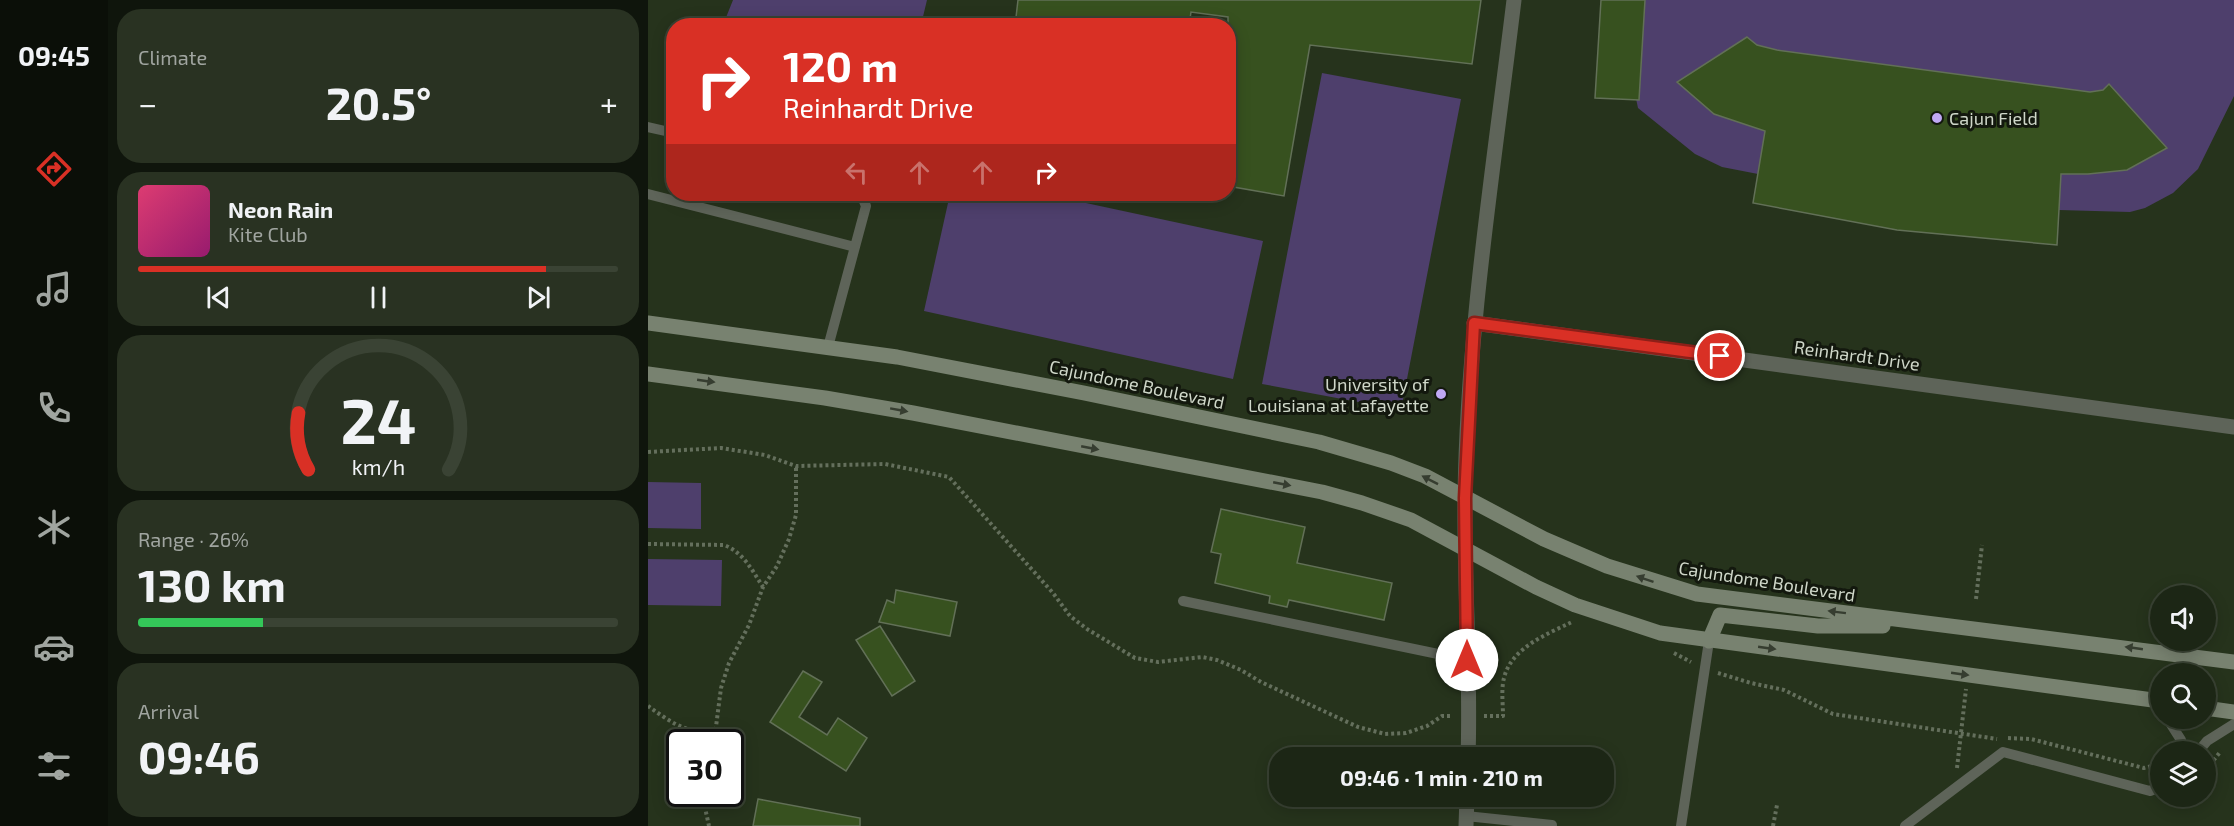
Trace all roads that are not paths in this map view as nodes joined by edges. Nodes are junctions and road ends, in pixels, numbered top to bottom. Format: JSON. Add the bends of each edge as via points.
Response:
{"nodes":[{"id":1,"x":1514,"y":0,"type":"edge"},
{"id":2,"x":648,"y":127,"type":"edge"},
{"id":3,"x":666,"y":131,"type":"edge"},
{"id":4,"x":648,"y":194,"type":"edge"},
{"id":5,"x":666,"y":199,"type":"edge"},
{"id":6,"x":675,"y":201,"type":"edge"},
{"id":7,"x":864,"y":201,"type":"edge"},
{"id":8,"x":855,"y":247,"type":"junction"},
{"id":9,"x":648,"y":323,"type":"edge"},
{"id":10,"x":1474,"y":323,"type":"junction"},
{"id":11,"x":828,"y":347,"type":"junction"},
{"id":12,"x":648,"y":374,"type":"edge"},
{"id":13,"x":2234,"y":427,"type":"edge"},
{"id":14,"x":1465,"y":498,"type":"junction"},
{"id":15,"x":1466,"y":549,"type":"junction"},
{"id":16,"x":1184,"y":601,"type":"dead end"},
{"id":17,"x":1949,"y":625,"type":"junction"},
{"id":18,"x":1709,"y":641,"type":"junction"},
{"id":19,"x":1467,"y":660,"type":"junction"},
{"id":20,"x":2234,"y":662,"type":"edge"},
{"id":21,"x":2150,"y":702,"type":"edge"},
{"id":22,"x":2216,"y":710,"type":"edge"},
{"id":23,"x":2234,"y":712,"type":"edge"},
{"id":24,"x":2234,"y":724,"type":"edge"},
{"id":25,"x":2207,"y":741,"type":"edge"},
{"id":26,"x":1469,"y":747,"type":"edge"},
{"id":27,"x":2150,"y":791,"type":"edge"},
{"id":28,"x":1466,"y":821,"type":"edge"},
{"id":29,"x":1552,"y":825,"type":"edge"},
{"id":30,"x":1681,"y":826,"type":"edge"},
{"id":31,"x":1905,"y":826,"type":"edge"}],
"edges":[{"from":1,"to":10,"type":"street"},
{"from":2,"to":3,"type":"lane"},
{"from":4,"to":5,"type":"lane"},
{"from":6,"to":8,"type":"lane"},
{"from":7,"to":8,"type":"lane"},
{"from":8,"to":11,"type":"lane"},
{"from":9,"to":11,"type":"street","name":"Cajundome Boulevard"},
{"from":10,"to":13,"type":"street","name":"Reinhardt Drive"},
{"from":10,"to":14,"type":"street"},
{"from":14,"to":11,"type":"street","name":"Cajundome Boulevard","one_way":true,"via":[[1391,463],[1319,442],[1084,393]]},
{"from":12,"to":15,"type":"street","one_way":true,"via":[[913,413],[1322,492],[1411,520]]},
{"from":14,"to":15,"type":"street"},
{"from":17,"to":14,"type":"street","name":"Cajundome Boulevard","one_way":true,"via":[[1697,594],[1607,566]]},
{"from":15,"to":18,"type":"street","via":[[1575,605],[1660,633]]},
{"from":15,"to":19,"type":"street"},
{"from":16,"to":19,"type":"lane"},
{"from":17,"to":18,"type":"street","via":[[1818,626],[1719,615]]},
{"from":20,"to":17,"type":"street","name":"Cajundome Boulevard","one_way":true},
{"from":18,"to":21,"type":"street","one_way":true},
{"from":18,"to":30,"type":"lane"},
{"from":19,"to":26,"type":"street"},
{"from":22,"to":23,"type":"street"},
{"from":24,"to":25,"type":"lane"},
{"from":27,"to":31,"type":"lane","via":[[2003,752]]},
{"from":28,"to":29,"type":"lane"}]}
